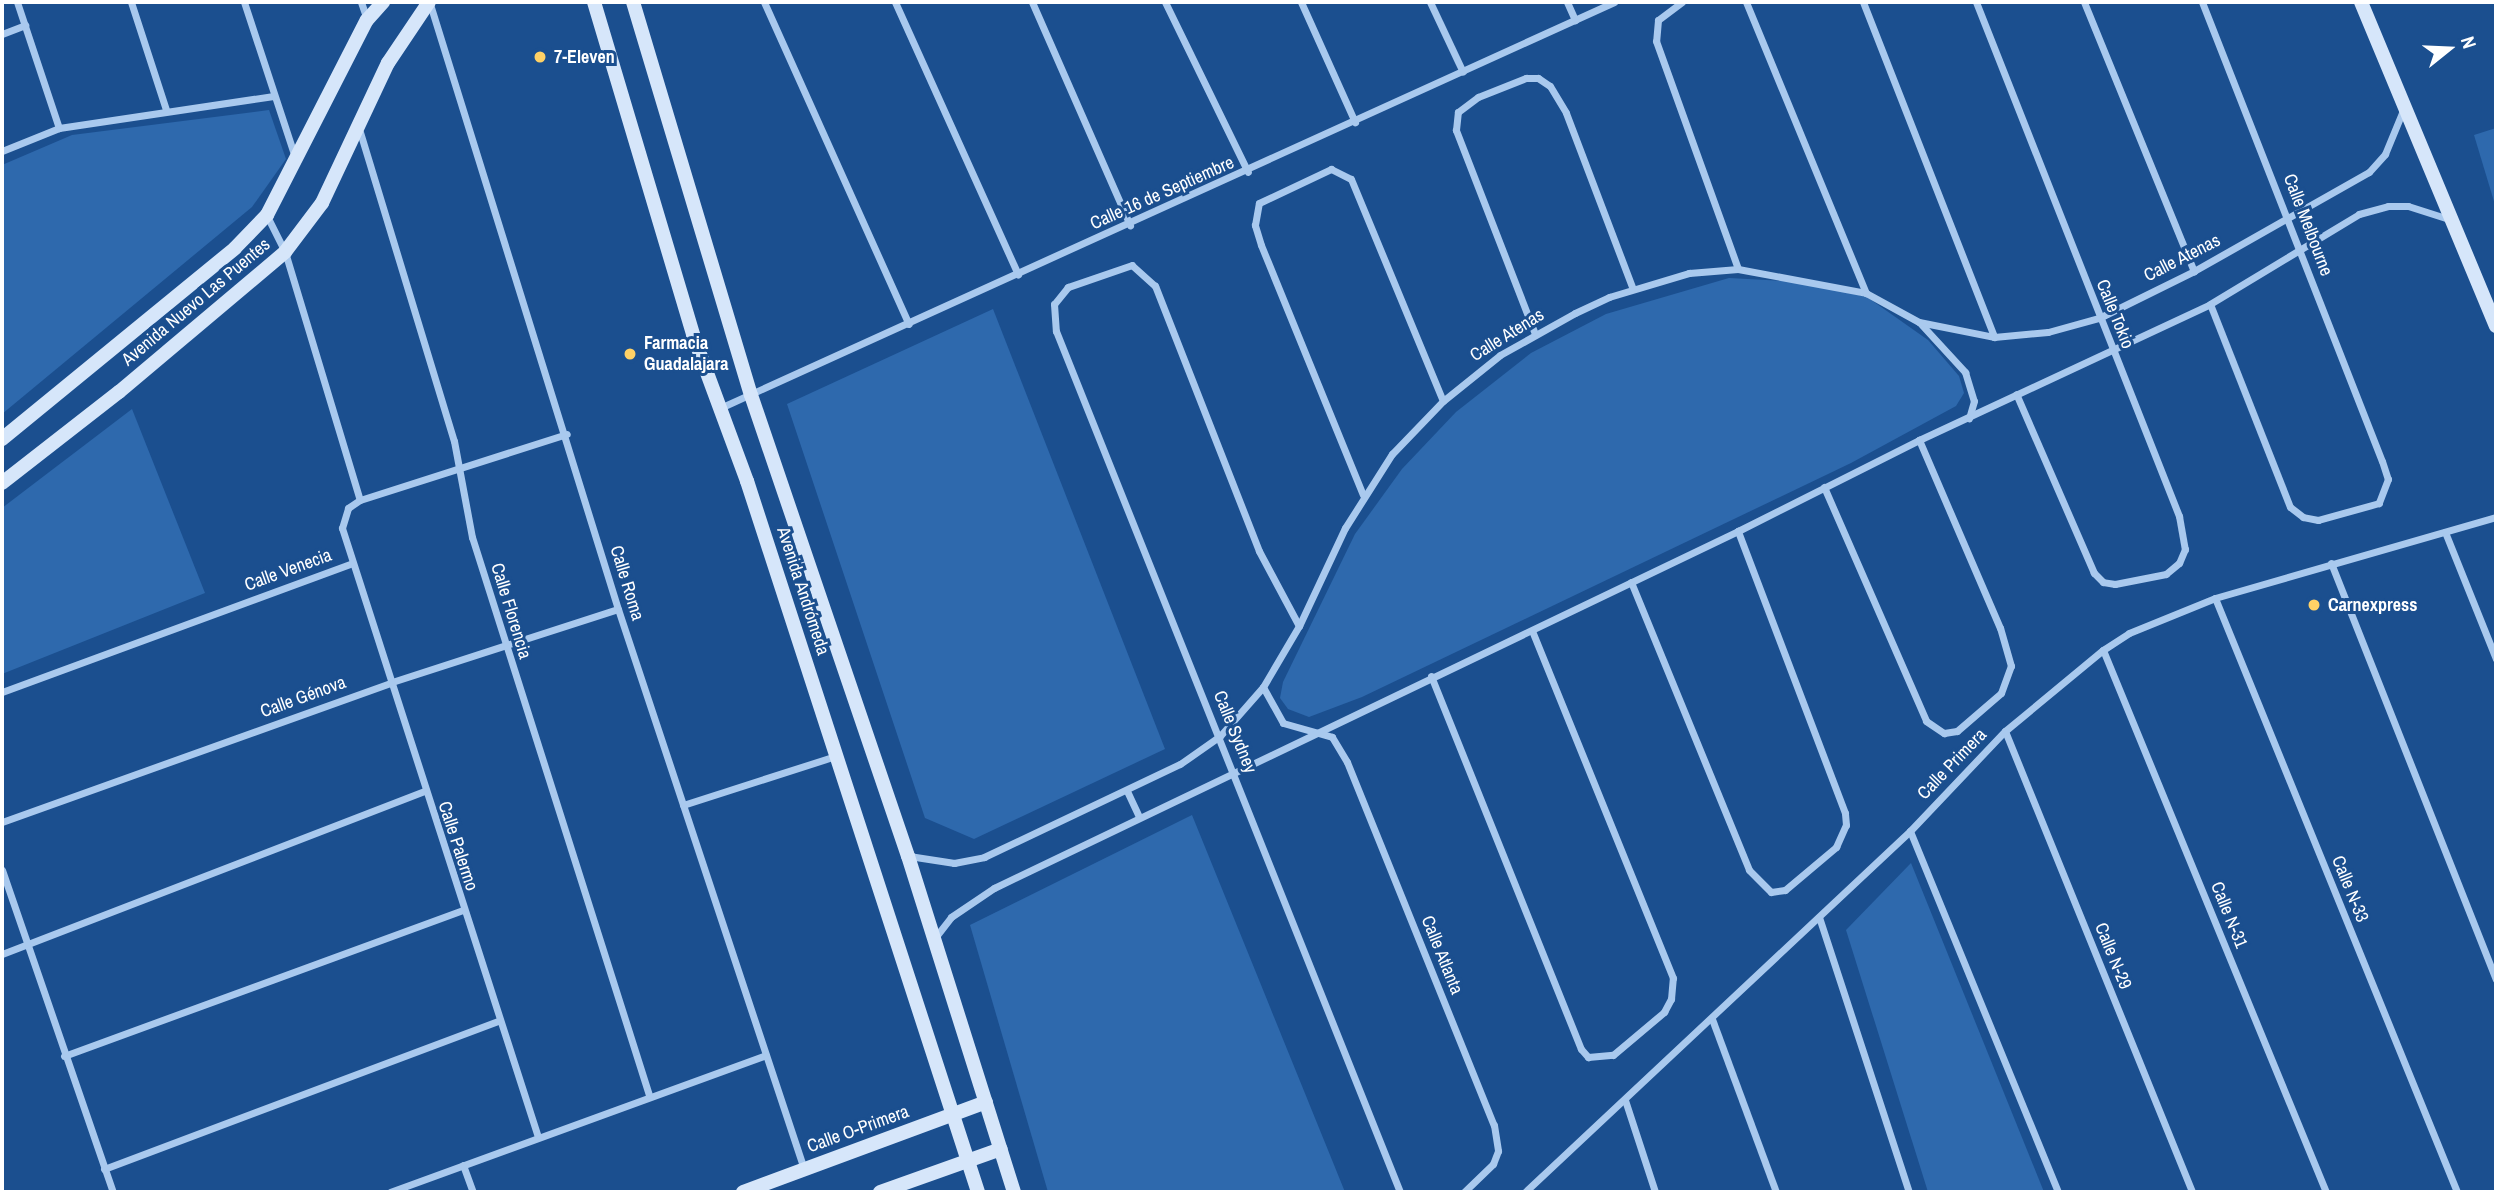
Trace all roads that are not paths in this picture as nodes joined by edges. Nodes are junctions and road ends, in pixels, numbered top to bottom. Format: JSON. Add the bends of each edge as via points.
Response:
{"nodes":[{"id":1,"x":17,"y":2,"type":"edge"},
{"id":2,"x":131,"y":2,"type":"edge"},
{"id":3,"x":244,"y":2,"type":"edge"},
{"id":4,"x":361,"y":2,"type":"edge"},
{"id":5,"x":383,"y":2,"type":"edge"},
{"id":6,"x":429,"y":2,"type":"edge"},
{"id":7,"x":594,"y":2,"type":"edge"},
{"id":8,"x":633,"y":2,"type":"edge"},
{"id":9,"x":764,"y":2,"type":"edge"},
{"id":10,"x":895,"y":2,"type":"edge"},
{"id":11,"x":1032,"y":2,"type":"edge"},
{"id":12,"x":1165,"y":2,"type":"edge"},
{"id":13,"x":1301,"y":2,"type":"edge"},
{"id":14,"x":1430,"y":2,"type":"edge"},
{"id":15,"x":1567,"y":2,"type":"edge"},
{"id":16,"x":1614,"y":2,"type":"edge"},
{"id":17,"x":1682,"y":2,"type":"edge"},
{"id":18,"x":1746,"y":2,"type":"edge"},
{"id":19,"x":1863,"y":2,"type":"edge"},
{"id":20,"x":1976,"y":2,"type":"edge"},
{"id":21,"x":2084,"y":2,"type":"edge"},
{"id":22,"x":2202,"y":2,"type":"edge"},
{"id":23,"x":2361,"y":2,"type":"edge"},
{"id":24,"x":367,"y":20,"type":"junction"},
{"id":25,"x":1575,"y":20,"type":"junction"},
{"id":26,"x":25,"y":24,"type":"junction"},
{"id":27,"x":2,"y":34,"type":"edge"},
{"id":28,"x":1463,"y":72,"type":"junction"},
{"id":29,"x":274,"y":96,"type":"junction"},
{"id":30,"x":2405,"y":104,"type":"junction"},
{"id":31,"x":166,"y":110,"type":"junction"},
{"id":32,"x":1355,"y":122,"type":"junction"},
{"id":33,"x":59,"y":128,"type":"junction"},
{"id":34,"x":360,"y":132,"type":"junction"},
{"id":35,"x":2,"y":151,"type":"edge"},
{"id":36,"x":297,"y":161,"type":"junction"},
{"id":37,"x":1248,"y":172,"type":"junction"},
{"id":38,"x":267,"y":215,"type":"junction"},
{"id":39,"x":2289,"y":219,"type":"junction"},
{"id":40,"x":2455,"y":221,"type":"junction"},
{"id":41,"x":1130,"y":225,"type":"junction"},
{"id":42,"x":285,"y":252,"type":"junction"},
{"id":43,"x":2302,"y":252,"type":"junction"},
{"id":44,"x":1738,"y":269,"type":"junction"},
{"id":45,"x":2194,"y":271,"type":"junction"},
{"id":46,"x":1018,"y":275,"type":"junction"},
{"id":47,"x":1633,"y":289,"type":"junction"},
{"id":48,"x":1866,"y":293,"type":"junction"},
{"id":49,"x":2210,"y":304,"type":"junction"},
{"id":50,"x":2099,"y":318,"type":"junction"},
{"id":51,"x":1919,"y":322,"type":"junction"},
{"id":52,"x":909,"y":324,"type":"junction"},
{"id":53,"x":2496,"y":326,"type":"edge"},
{"id":54,"x":1535,"y":334,"type":"junction"},
{"id":55,"x":1994,"y":337,"type":"junction"},
{"id":56,"x":2113,"y":349,"type":"junction"},
{"id":57,"x":2017,"y":394,"type":"junction"},
{"id":58,"x":751,"y":395,"type":"junction"},
{"id":59,"x":1443,"y":401,"type":"junction"},
{"id":60,"x":720,"y":408,"type":"junction"},
{"id":61,"x":1969,"y":418,"type":"junction"},
{"id":62,"x":567,"y":434,"type":"junction"},
{"id":63,"x":2,"y":439,"type":"edge"},
{"id":64,"x":1919,"y":440,"type":"junction"},
{"id":65,"x":460,"y":468,"type":"junction"},
{"id":66,"x":2,"y":483,"type":"edge"},
{"id":67,"x":1824,"y":487,"type":"junction"},
{"id":68,"x":1363,"y":495,"type":"junction"},
{"id":69,"x":360,"y":500,"type":"junction"},
{"id":70,"x":2496,"y":517,"type":"edge"},
{"id":71,"x":1738,"y":531,"type":"junction"},
{"id":72,"x":2445,"y":532,"type":"junction"},
{"id":73,"x":352,"y":563,"type":"junction"},
{"id":74,"x":2331,"y":563,"type":"junction"},
{"id":75,"x":1631,"y":582,"type":"junction"},
{"id":76,"x":2215,"y":598,"type":"junction"},
{"id":77,"x":618,"y":609,"type":"junction"},
{"id":78,"x":1299,"y":626,"type":"junction"},
{"id":79,"x":1532,"y":630,"type":"junction"},
{"id":80,"x":506,"y":645,"type":"junction"},
{"id":81,"x":2103,"y":650,"type":"junction"},
{"id":82,"x":2496,"y":659,"type":"edge"},
{"id":83,"x":1431,"y":676,"type":"junction"},
{"id":84,"x":392,"y":682,"type":"junction"},
{"id":85,"x":1263,"y":687,"type":"junction"},
{"id":86,"x":2,"y":692,"type":"edge"},
{"id":87,"x":1320,"y":731,"type":"junction"},
{"id":88,"x":2005,"y":732,"type":"junction"},
{"id":89,"x":1220,"y":736,"type":"junction"},
{"id":90,"x":836,"y":755,"type":"junction"},
{"id":91,"x":1235,"y":772,"type":"junction"},
{"id":92,"x":424,"y":790,"type":"junction"},
{"id":93,"x":1127,"y":790,"type":"junction"},
{"id":94,"x":683,"y":805,"type":"junction"},
{"id":95,"x":1139,"y":817,"type":"junction"},
{"id":96,"x":2,"y":822,"type":"edge"},
{"id":97,"x":1910,"y":831,"type":"junction"},
{"id":98,"x":908,"y":856,"type":"junction"},
{"id":99,"x":2,"y":870,"type":"edge"},
{"id":100,"x":462,"y":910,"type":"junction"},
{"id":101,"x":1819,"y":917,"type":"junction"},
{"id":102,"x":933,"y":940,"type":"junction"},
{"id":103,"x":27,"y":945,"type":"junction"},
{"id":104,"x":2,"y":954,"type":"edge"},
{"id":105,"x":2496,"y":979,"type":"edge"},
{"id":106,"x":1712,"y":1019,"type":"junction"},
{"id":107,"x":500,"y":1020,"type":"junction"},
{"id":108,"x":765,"y":1055,"type":"junction"},
{"id":109,"x":64,"y":1056,"type":"junction"},
{"id":110,"x":649,"y":1095,"type":"junction"},
{"id":111,"x":1625,"y":1100,"type":"junction"},
{"id":112,"x":986,"y":1102,"type":"junction"},
{"id":113,"x":954,"y":1115,"type":"junction"},
{"id":114,"x":538,"y":1137,"type":"junction"},
{"id":115,"x":1001,"y":1149,"type":"junction"},
{"id":116,"x":968,"y":1161,"type":"junction"},
{"id":117,"x":463,"y":1165,"type":"junction"},
{"id":118,"x":104,"y":1169,"type":"junction"},
{"id":119,"x":804,"y":1170,"type":"junction"},
{"id":120,"x":113,"y":1192,"type":"edge"},
{"id":121,"x":390,"y":1192,"type":"edge"},
{"id":122,"x":473,"y":1192,"type":"edge"},
{"id":123,"x":743,"y":1192,"type":"edge"},
{"id":124,"x":880,"y":1192,"type":"edge"},
{"id":125,"x":978,"y":1192,"type":"edge"},
{"id":126,"x":1014,"y":1192,"type":"edge"},
{"id":127,"x":1400,"y":1192,"type":"edge"},
{"id":128,"x":1464,"y":1192,"type":"edge"},
{"id":129,"x":1525,"y":1192,"type":"edge"},
{"id":130,"x":1655,"y":1192,"type":"edge"},
{"id":131,"x":1776,"y":1192,"type":"edge"},
{"id":132,"x":1909,"y":1192,"type":"edge"},
{"id":133,"x":2058,"y":1192,"type":"edge"},
{"id":134,"x":2192,"y":1192,"type":"edge"},
{"id":135,"x":2326,"y":1192,"type":"edge"},
{"id":136,"x":2457,"y":1192,"type":"edge"}],
"edges":[{"from":1,"to":26,"type":"street"},
{"from":2,"to":31,"type":"street"},
{"from":3,"to":29,"type":"street"},
{"from":4,"to":24,"type":"street"},
{"from":5,"to":24,"type":"street","name":"Avenida Nuevo Las Puentes"},
{"from":6,"to":34,"type":"street","name":"Avenida Nuevo Las Puentes","via":[[388,63]]},
{"from":6,"to":62,"type":"street","name":"Calle Roma"},
{"from":7,"to":60,"type":"street","name":"Avenida Andrómeda"},
{"from":8,"to":58,"type":"street","name":"Avenida Andrómeda"},
{"from":9,"to":52,"type":"street"},
{"from":10,"to":46,"type":"street"},
{"from":11,"to":41,"type":"street"},
{"from":12,"to":37,"type":"street"},
{"from":13,"to":32,"type":"street"},
{"from":14,"to":28,"type":"street"},
{"from":15,"to":25,"type":"street"},
{"from":16,"to":25,"type":"street","name":"Calle 16 de Septiembre"},
{"from":17,"to":44,"type":"street","via":[[1667,10],[1655,32],[1660,58]]},
{"from":18,"to":48,"type":"street"},
{"from":19,"to":55,"type":"street"},
{"from":20,"to":50,"type":"street","name":"Calle Tokio"},
{"from":21,"to":45,"type":"street"},
{"from":22,"to":39,"type":"street","name":"Calle Melbourne"},
{"from":23,"to":30,"type":"street"},
{"from":24,"to":36,"type":"street","name":"Avenida Nuevo Las Puentes"},
{"from":25,"to":28,"type":"street","name":"Calle 16 de Septiembre"},
{"from":26,"to":27,"type":"street"},
{"from":26,"to":33,"type":"street"},
{"from":28,"to":32,"type":"street","name":"Calle 16 de Septiembre"},
{"from":29,"to":31,"type":"street"},
{"from":29,"to":36,"type":"street"},
{"from":30,"to":39,"type":"street","name":"Calle Atenas","via":[[2385,154],[2369,172]]},
{"from":30,"to":40,"type":"street"},
{"from":31,"to":33,"type":"street"},
{"from":32,"to":37,"type":"street","name":"Calle 16 de Septiembre"},
{"from":33,"to":35,"type":"street"},
{"from":34,"to":42,"type":"street","name":"Avenida Nuevo Las Puentes","via":[[322,204]]},
{"from":34,"to":65,"type":"street","name":"Calle Florencia"},
{"from":36,"to":38,"type":"street","name":"Avenida Nuevo Las Puentes"},
{"from":37,"to":41,"type":"street","name":"Calle 16 de Septiembre"},
{"from":38,"to":42,"type":"street"},
{"from":38,"to":63,"type":"street","name":"Avenida Nuevo Las Puentes","via":[[234,248]]},
{"from":39,"to":43,"type":"street","name":"Calle Melbourne"},
{"from":39,"to":45,"type":"street","name":"Calle Atenas"},
{"from":40,"to":43,"type":"street","via":[[2408,206],[2388,206],[2359,214]]},
{"from":40,"to":53,"type":"street"},
{"from":41,"to":46,"type":"street","name":"Calle 16 de Septiembre"},
{"from":42,"to":66,"type":"street","name":"Avenida Nuevo Las Puentes","via":[[119,393]]},
{"from":42,"to":69,"type":"street"},
{"from":43,"to":49,"type":"street"},
{"from":43,"to":49,"type":"street","name":"Calle Melbourne","via":[[2382,461],[2386,492],[2371,507],[2318,520],[2303,517],[2290,507]]},
{"from":44,"to":47,"type":"street","name":"Calle Atenas","via":[[1689,273]]},
{"from":44,"to":48,"type":"street","name":"Calle Atenas"},
{"from":45,"to":50,"type":"street","name":"Calle Atenas"},
{"from":46,"to":52,"type":"street","name":"Calle 16 de Septiembre"},
{"from":47,"to":54,"type":"street","name":"Calle Atenas"},
{"from":47,"to":54,"type":"street","via":[[1566,113],[1550,86],[1538,78],[1526,78],[1465,103],[1456,119],[1460,145]]},
{"from":48,"to":51,"type":"street","name":"Calle Atenas"},
{"from":49,"to":56,"type":"street"},
{"from":50,"to":55,"type":"street","name":"Calle Atenas","via":[[2048,332]]},
{"from":50,"to":56,"type":"street","name":"Calle Tokio"},
{"from":51,"to":55,"type":"street","name":"Calle Atenas"},
{"from":51,"to":61,"type":"street","name":"Calle Atenas","via":[[1965,372],[1974,401]]},
{"from":52,"to":58,"type":"street","name":"Calle 16 de Septiembre"},
{"from":54,"to":59,"type":"street","name":"Calle Atenas","via":[[1500,355]]},
{"from":56,"to":57,"type":"street"},
{"from":56,"to":57,"type":"street","name":"Calle Tokio","via":[[2179,516],[2185,549],[2179,563],[2165,574],[2115,584],[2103,582],[2085,559]]},
{"from":57,"to":61,"type":"street"},
{"from":58,"to":60,"type":"street","name":"Calle 16 de Septiembre"},
{"from":58,"to":98,"type":"street","name":"Avenida Andrómeda"},
{"from":59,"to":68,"type":"street","name":"Calle Atenas","via":[[1392,454]]},
{"from":59,"to":68,"type":"street","via":[[1351,179],[1331,169],[1268,195],[1254,214],[1261,244]]},
{"from":60,"to":90,"type":"street","name":"Avenida Andrómeda"},
{"from":61,"to":64,"type":"street"},
{"from":62,"to":65,"type":"street"},
{"from":62,"to":77,"type":"street","name":"Calle Roma"},
{"from":64,"to":67,"type":"street"},
{"from":64,"to":67,"type":"street","via":[[2000,628],[2011,666],[2001,692],[1957,731],[1944,733],[1926,721]]},
{"from":65,"to":69,"type":"street"},
{"from":65,"to":80,"type":"street","name":"Calle Florencia","via":[[462,499]]},
{"from":67,"to":71,"type":"street"},
{"from":68,"to":78,"type":"street","name":"Calle Atenas"},
{"from":69,"to":73,"type":"street","name":"Calle Venecia","via":[[348,509],[342,528]]},
{"from":70,"to":72,"type":"street","name":"Calle Primera"},
{"from":71,"to":75,"type":"street"},
{"from":71,"to":75,"type":"street","via":[[1845,813],[1846,825],[1836,847],[1798,883],[1771,891],[1749,870]]},
{"from":72,"to":74,"type":"street","name":"Calle Primera"},
{"from":72,"to":82,"type":"street"},
{"from":73,"to":84,"type":"street","name":"Calle Palermo"},
{"from":73,"to":86,"type":"street","name":"Calle Venecia"},
{"from":74,"to":76,"type":"street","name":"Calle Primera"},
{"from":74,"to":105,"type":"street"},
{"from":75,"to":79,"type":"street"},
{"from":76,"to":81,"type":"street","name":"Calle Primera","via":[[2129,633]]},
{"from":76,"to":136,"type":"street","name":"Calle N-33"},
{"from":77,"to":80,"type":"street","name":"Calle Génova"},
{"from":77,"to":94,"type":"street","name":"Calle Roma"},
{"from":78,"to":85,"type":"street","name":"Calle Atenas"},
{"from":78,"to":89,"type":"street","name":"Calle Sydney","via":[[1259,551],[1154,286],[1132,265],[1068,287],[1054,304],[1056,331]]},
{"from":79,"to":83,"type":"street"},
{"from":79,"to":83,"type":"street","via":[[1673,978],[1664,1012],[1613,1055],[1601,1059],[1581,1049]]},
{"from":80,"to":84,"type":"street","name":"Calle Génova"},
{"from":80,"to":110,"type":"street","name":"Calle Florencia"},
{"from":81,"to":88,"type":"street","name":"Calle Primera"},
{"from":81,"to":135,"type":"street","name":"Calle N-31"},
{"from":83,"to":87,"type":"street"},
{"from":84,"to":92,"type":"street","name":"Calle Palermo"},
{"from":84,"to":96,"type":"street","name":"Calle Génova"},
{"from":85,"to":87,"type":"street","via":[[1283,723]]},
{"from":85,"to":89,"type":"street","name":"Calle Atenas"},
{"from":87,"to":91,"type":"street"},
{"from":87,"to":128,"type":"street","name":"Calle Atlanta","via":[[1332,737],[1352,774],[1498,1137],[1493,1164]]},
{"from":88,"to":97,"type":"street","name":"Calle Primera"},
{"from":88,"to":134,"type":"street","name":"Calle N-29"},
{"from":89,"to":91,"type":"street","name":"Calle Sydney"},
{"from":89,"to":93,"type":"street","name":"Calle Atenas","via":[[1180,764]]},
{"from":90,"to":94,"type":"street"},
{"from":90,"to":113,"type":"street","name":"Avenida Andrómeda"},
{"from":91,"to":95,"type":"street"},
{"from":91,"to":127,"type":"street","name":"Calle Sydney"},
{"from":92,"to":100,"type":"street","name":"Calle Palermo"},
{"from":92,"to":103,"type":"street"},
{"from":93,"to":95,"type":"street"},
{"from":93,"to":98,"type":"street","name":"Calle Atenas","via":[[984,857],[954,863]]},
{"from":94,"to":108,"type":"street","name":"Calle Roma"},
{"from":95,"to":102,"type":"street","via":[[994,888],[951,918]]},
{"from":97,"to":101,"type":"street","name":"Calle Primera"},
{"from":97,"to":133,"type":"street"},
{"from":98,"to":102,"type":"street","name":"Avenida Andrómeda"},
{"from":99,"to":103,"type":"street"},
{"from":100,"to":107,"type":"street","name":"Calle Palermo"},
{"from":100,"to":109,"type":"street"},
{"from":101,"to":106,"type":"street","name":"Calle Primera"},
{"from":101,"to":132,"type":"street"},
{"from":102,"to":112,"type":"street","name":"Avenida Andrómeda"},
{"from":103,"to":104,"type":"street"},
{"from":103,"to":109,"type":"street"},
{"from":106,"to":111,"type":"street","name":"Calle Primera"},
{"from":106,"to":131,"type":"street"},
{"from":107,"to":114,"type":"street","name":"Calle Palermo"},
{"from":107,"to":118,"type":"street"},
{"from":108,"to":110,"type":"street"},
{"from":108,"to":119,"type":"street","name":"Calle Roma"},
{"from":109,"to":118,"type":"street"},
{"from":110,"to":114,"type":"street"},
{"from":111,"to":129,"type":"street","name":"Calle Primera"},
{"from":111,"to":130,"type":"street"},
{"from":112,"to":113,"type":"street","name":"Calle O-Primera"},
{"from":112,"to":115,"type":"street","name":"Avenida Andrómeda"},
{"from":113,"to":116,"type":"street","name":"Avenida Andrómeda"},
{"from":113,"to":119,"type":"street","name":"Calle O-Primera"},
{"from":114,"to":117,"type":"street"},
{"from":115,"to":116,"type":"street"},
{"from":115,"to":126,"type":"street","name":"Avenida Andrómeda"},
{"from":116,"to":124,"type":"street"},
{"from":116,"to":125,"type":"street","name":"Avenida Andrómeda"},
{"from":117,"to":121,"type":"street"},
{"from":117,"to":122,"type":"street"},
{"from":118,"to":120,"type":"street"},
{"from":119,"to":123,"type":"street","name":"Calle O-Primera"}]}
